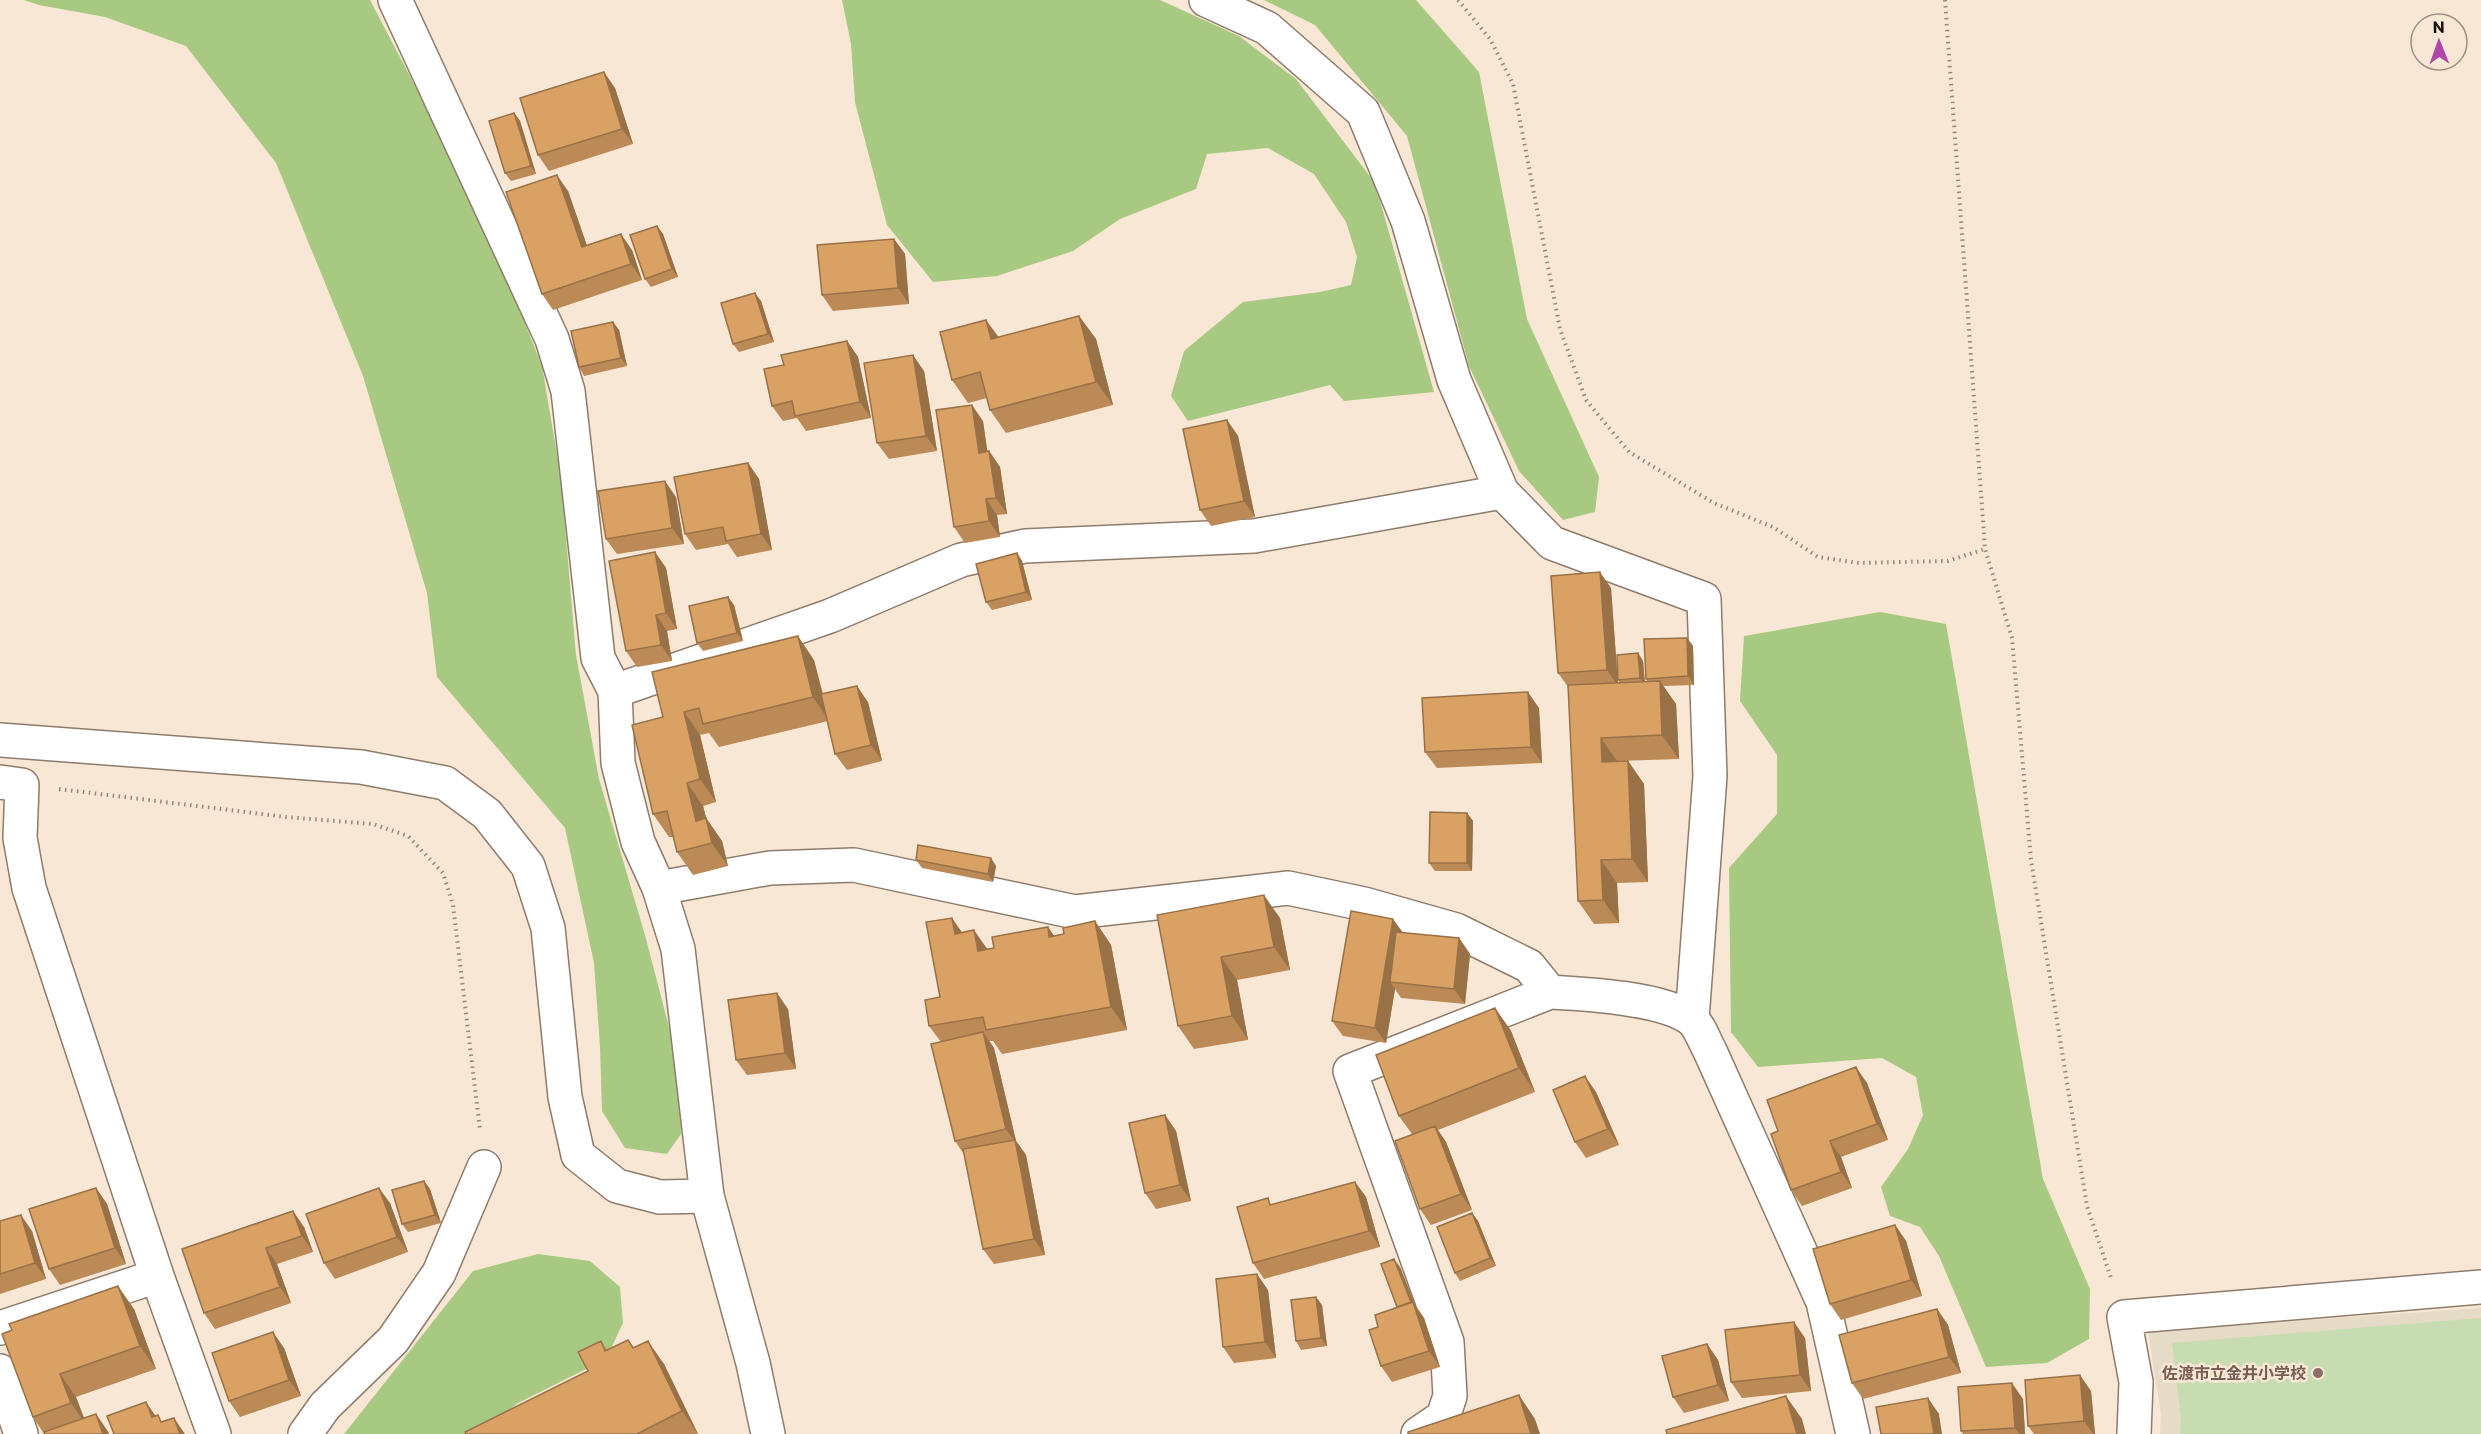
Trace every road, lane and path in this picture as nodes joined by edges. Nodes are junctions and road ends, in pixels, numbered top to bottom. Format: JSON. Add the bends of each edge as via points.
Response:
{"nodes":[{"id":1,"x":395,"y":0,"type":"edge"},
{"id":2,"x":1206,"y":0,"type":"edge"},
{"id":3,"x":1458,"y":0,"type":"edge"},
{"id":4,"x":1945,"y":0,"type":"edge"},
{"id":5,"x":1502,"y":492,"type":"junction"},
{"id":6,"x":1985,"y":549,"type":"junction"},
{"id":7,"x":615,"y":691,"type":"junction"},
{"id":8,"x":0,"y":740,"type":"edge"},
{"id":9,"x":11,"y":784,"type":"edge"},
{"id":10,"x":659,"y":888,"type":"junction"},
{"id":11,"x":1550,"y":993,"type":"junction"},
{"id":12,"x":1692,"y":1019,"type":"junction"},
{"id":13,"x":484,"y":1167,"type":"joint"},
{"id":14,"x":707,"y":1196,"type":"junction"},
{"id":15,"x":157,"y":1276,"type":"junction"},
{"id":16,"x":2481,"y":1287,"type":"edge"},
{"id":17,"x":2124,"y":1317,"type":"junction"},
{"id":18,"x":0,"y":1328,"type":"edge"},
{"id":19,"x":0,"y":1371,"type":"edge"},
{"id":20,"x":21,"y":1434,"type":"edge"},
{"id":21,"x":213,"y":1434,"type":"edge"},
{"id":22,"x":305,"y":1434,"type":"edge"},
{"id":23,"x":768,"y":1434,"type":"edge"},
{"id":24,"x":1418,"y":1434,"type":"edge"},
{"id":25,"x":1853,"y":1434,"type":"edge"},
{"id":26,"x":2134,"y":1434,"type":"edge"}],
"edges":[{"from":1,"to":7,"type":"street","via":[[552,339],[568,391],[598,658]]},
{"from":2,"to":5,"type":"street","via":[[1267,28],[1364,112],[1408,221],[1454,380]]},
{"from":3,"to":6,"type":"path","via":[[1490,39],[1513,84],[1560,328],[1586,400],[1629,452],[1714,503],[1773,527],[1818,557],[1859,563],[1948,561]]},
{"from":4,"to":6,"type":"path"},
{"from":5,"to":7,"type":"street","via":[[1254,536],[1025,546],[961,560],[830,616]]},
{"from":5,"to":12,"type":"street","via":[[1552,543],[1704,599],[1710,776]]},
{"from":6,"to":17,"type":"path","via":[[2012,638],[2031,860],[2087,1206]]},
{"from":7,"to":10,"type":"street","via":[[618,763],[638,842]]},
{"from":8,"to":14,"type":"street","via":[[361,767],[444,783],[488,814],[528,866],[548,928],[565,1097],[578,1155],[617,1186],[660,1197]]},
{"from":9,"to":13,"type":"path","via":[[373,825],[408,836],[443,873],[453,905]]},
{"from":9,"to":15,"type":"street","via":[[29,888]]},
{"from":10,"to":11,"type":"street","via":[[770,868],[854,866],[1075,912],[1288,888],[1456,930],[1529,966]]},
{"from":10,"to":14,"type":"street","via":[[678,949]]},
{"from":11,"to":12,"type":"street","via":[[1591,994],[1659,1006]]},
{"from":11,"to":24,"type":"street","via":[[1350,1071],[1447,1342],[1450,1396],[1443,1417]]},
{"from":12,"to":25,"type":"street","via":[[1823,1302]]},
{"from":13,"to":22,"type":"street","via":[[439,1274],[393,1340],[325,1406]]},
{"from":14,"to":23,"type":"street","via":[[753,1363]]},
{"from":15,"to":18,"type":"street"},
{"from":15,"to":21,"type":"street"},
{"from":16,"to":17,"type":"street"},
{"from":17,"to":26,"type":"street","via":[[2136,1382]]},
{"from":19,"to":20,"type":"street"}]}
